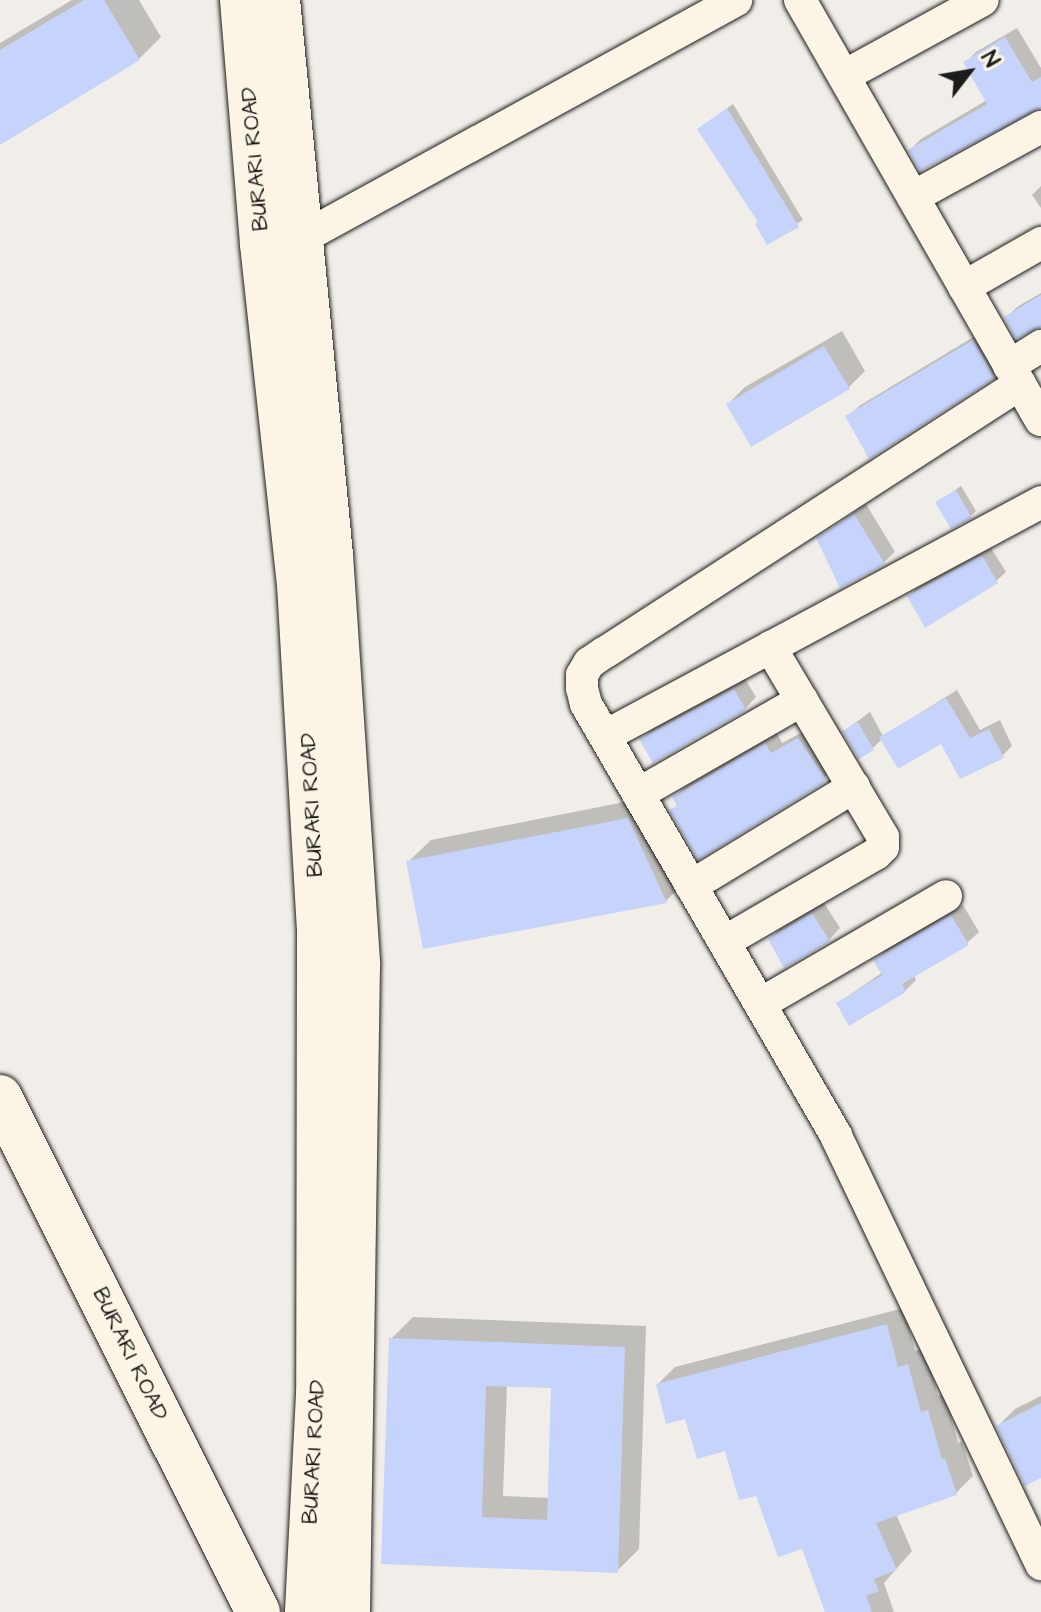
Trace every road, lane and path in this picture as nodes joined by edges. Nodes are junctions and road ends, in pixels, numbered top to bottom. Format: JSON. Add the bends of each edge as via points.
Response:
{"nodes":[{"id":1,"x":242,"y":0,"type":"edge"},
{"id":2,"x":278,"y":0,"type":"edge"},
{"id":3,"x":736,"y":0,"type":"edge"},
{"id":4,"x":800,"y":0,"type":"edge"},
{"id":5,"x":983,"y":0,"type":"edge"},
{"id":6,"x":844,"y":76,"type":"junction"},
{"id":7,"x":1041,"y":127,"type":"edge"},
{"id":8,"x":913,"y":197,"type":"junction"},
{"id":9,"x":282,"y":241,"type":"junction"},
{"id":10,"x":1041,"y":243,"type":"edge"},
{"id":11,"x":964,"y":287,"type":"junction"},
{"id":12,"x":1041,"y":346,"type":"edge"},
{"id":13,"x":1014,"y":375,"type":"junction"},
{"id":14,"x":1040,"y":416,"type":"edge"},
{"id":15,"x":1041,"y":502,"type":"edge"},
{"id":16,"x":770,"y":647,"type":"junction"},
{"id":17,"x":802,"y":700,"type":"junction"},
{"id":18,"x":605,"y":736,"type":"junction"},
{"id":19,"x":854,"y":787,"type":"junction"},
{"id":20,"x":638,"y":794,"type":"junction"},
{"id":21,"x":691,"y":886,"type":"junction"},
{"id":22,"x":946,"y":896,"type":"dead end"},
{"id":23,"x":724,"y":942,"type":"junction"},
{"id":24,"x":760,"y":1004,"type":"junction"},
{"id":25,"x":0,"y":1097,"type":"edge"},
{"id":26,"x":1041,"y":1564,"type":"edge"},
{"id":27,"x":258,"y":1612,"type":"edge"},
{"id":28,"x":307,"y":1612,"type":"edge"},
{"id":29,"x":348,"y":1612,"type":"edge"}],
"edges":[{"from":1,"to":9,"type":"main road","name":"BURARI ROAD"},
{"from":2,"to":9,"type":"main road","name":"BURARI ROAD"},
{"from":3,"to":9,"type":"street"},
{"from":4,"to":6,"type":"street"},
{"from":5,"to":6,"type":"street"},
{"from":6,"to":8,"type":"street"},
{"from":7,"to":8,"type":"street"},
{"from":8,"to":11,"type":"street"},
{"from":9,"to":28,"type":"main road","name":"BURARI ROAD","via":[[319,926],[318,1394]]},
{"from":9,"to":29,"type":"main road","name":"BURARI ROAD","via":[[331,555],[358,965]]},
{"from":10,"to":11,"type":"street"},
{"from":11,"to":13,"type":"street"},
{"from":12,"to":13,"type":"street"},
{"from":13,"to":14,"type":"street"},
{"from":13,"to":18,"type":"street","via":[[589,663],[582,688]]},
{"from":15,"to":16,"type":"street"},
{"from":16,"to":17,"type":"street"},
{"from":16,"to":18,"type":"street"},
{"from":17,"to":19,"type":"street"},
{"from":17,"to":20,"type":"street"},
{"from":18,"to":20,"type":"street"},
{"from":19,"to":21,"type":"street"},
{"from":19,"to":23,"type":"street","via":[[883,837],[883,847]]},
{"from":20,"to":21,"type":"street"},
{"from":21,"to":23,"type":"street"},
{"from":22,"to":24,"type":"street"},
{"from":23,"to":24,"type":"street"},
{"from":24,"to":26,"type":"street","via":[[836,1136]]},
{"from":25,"to":27,"type":"main road","name":"BURARI ROAD"}]}
